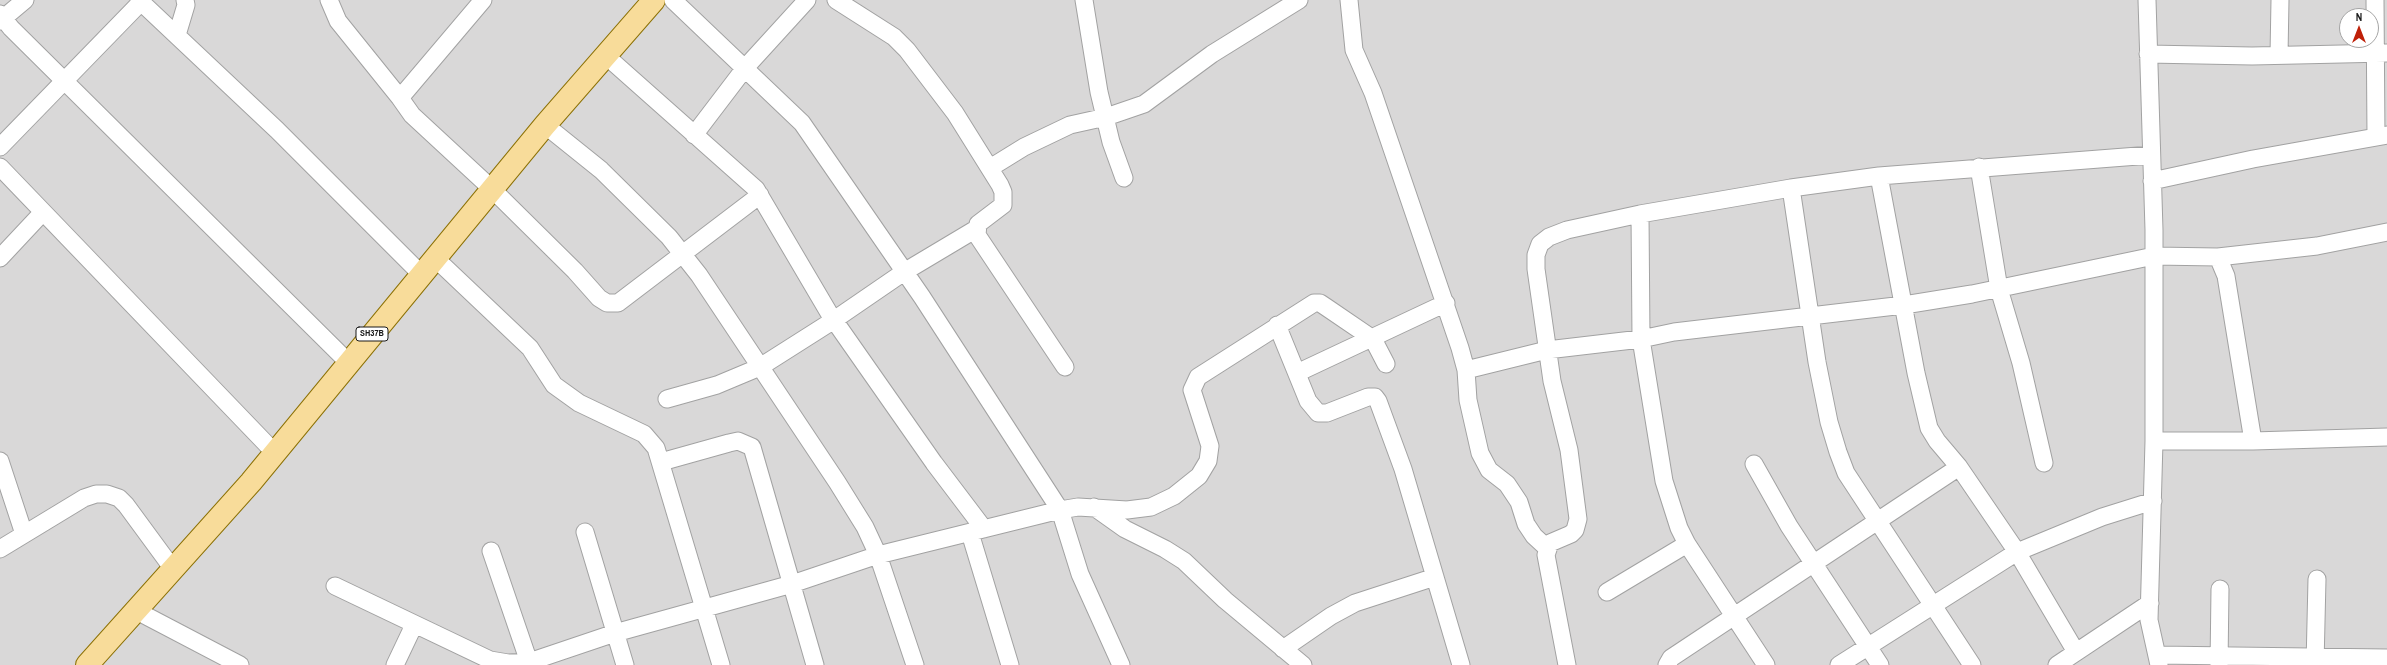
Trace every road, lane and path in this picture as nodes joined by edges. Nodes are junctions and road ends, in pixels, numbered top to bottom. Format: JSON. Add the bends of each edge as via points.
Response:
{"nodes":[{"id":1,"x":25,"y":0,"type":"edge"},
{"id":2,"x":185,"y":0,"type":"edge"},
{"id":3,"x":330,"y":0,"type":"edge"},
{"id":4,"x":483,"y":0,"type":"edge"},
{"id":5,"x":654,"y":0,"type":"edge"},
{"id":6,"x":673,"y":0,"type":"edge"},
{"id":7,"x":808,"y":0,"type":"edge"},
{"id":8,"x":836,"y":0,"type":"edge"},
{"id":9,"x":1084,"y":0,"type":"edge"},
{"id":10,"x":1299,"y":0,"type":"edge"},
{"id":11,"x":1349,"y":0,"type":"edge"},
{"id":12,"x":2146,"y":0,"type":"edge"},
{"id":13,"x":2280,"y":0,"type":"edge"},
{"id":14,"x":2375,"y":0,"type":"edge"},
{"id":15,"x":140,"y":1,"type":"edge"},
{"id":16,"x":1,"y":18,"type":"edge"},
{"id":17,"x":177,"y":35,"type":"junction"},
{"id":18,"x":2382,"y":53,"type":"edge"},
{"id":19,"x":2148,"y":54,"type":"junction"},
{"id":20,"x":605,"y":56,"type":"junction"},
{"id":21,"x":2279,"y":56,"type":"junction"},
{"id":22,"x":745,"y":68,"type":"junction"},
{"id":23,"x":65,"y":81,"type":"junction"},
{"id":24,"x":400,"y":98,"type":"junction"},
{"id":25,"x":1106,"y":117,"type":"junction"},
{"id":26,"x":545,"y":125,"type":"junction"},
{"id":27,"x":694,"y":135,"type":"junction"},
{"id":28,"x":2382,"y":136,"type":"edge"},
{"id":29,"x":0,"y":147,"type":"edge"},
{"id":30,"x":2151,"y":155,"type":"junction"},
{"id":31,"x":0,"y":167,"type":"edge"},
{"id":32,"x":1979,"y":167,"type":"junction"},
{"id":33,"x":990,"y":168,"type":"junction"},
{"id":34,"x":1879,"y":176,"type":"junction"},
{"id":35,"x":1124,"y":178,"type":"dead end"},
{"id":36,"x":2152,"y":181,"type":"junction"},
{"id":37,"x":1791,"y":188,"type":"junction"},
{"id":38,"x":492,"y":189,"type":"junction"},
{"id":39,"x":760,"y":195,"type":"junction"},
{"id":40,"x":42,"y":212,"type":"junction"},
{"id":41,"x":1640,"y":214,"type":"junction"},
{"id":42,"x":976,"y":229,"type":"junction"},
{"id":43,"x":2387,"y":232,"type":"edge"},
{"id":44,"x":681,"y":253,"type":"junction"},
{"id":45,"x":2154,"y":256,"type":"junction"},
{"id":46,"x":2218,"y":257,"type":"junction"},
{"id":47,"x":0,"y":258,"type":"edge"},
{"id":48,"x":435,"y":258,"type":"junction"},
{"id":49,"x":904,"y":272,"type":"junction"},
{"id":50,"x":421,"y":274,"type":"junction"},
{"id":51,"x":1999,"y":289,"type":"junction"},
{"id":52,"x":1446,"y":303,"type":"junction"},
{"id":53,"x":1904,"y":305,"type":"junction"},
{"id":54,"x":1809,"y":316,"type":"junction"},
{"id":55,"x":834,"y":320,"type":"junction"},
{"id":56,"x":1277,"y":325,"type":"junction"},
{"id":57,"x":1373,"y":339,"type":"junction"},
{"id":58,"x":1641,"y":339,"type":"junction"},
{"id":59,"x":1547,"y":350,"type":"junction"},
{"id":60,"x":349,"y":363,"type":"junction"},
{"id":61,"x":1386,"y":364,"type":"dead end"},
{"id":62,"x":760,"y":367,"type":"junction"},
{"id":63,"x":1064,"y":368,"type":"dead end"},
{"id":64,"x":1466,"y":370,"type":"junction"},
{"id":65,"x":1296,"y":374,"type":"junction"},
{"id":66,"x":667,"y":399,"type":"dead end"},
{"id":67,"x":2387,"y":438,"type":"edge"},
{"id":68,"x":2154,"y":441,"type":"junction"},
{"id":69,"x":2253,"y":441,"type":"junction"},
{"id":70,"x":275,"y":453,"type":"junction"},
{"id":71,"x":0,"y":461,"type":"edge"},
{"id":72,"x":661,"y":462,"type":"junction"},
{"id":73,"x":2044,"y":462,"type":"dead end"},
{"id":74,"x":1754,"y":464,"type":"dead end"},
{"id":75,"x":1959,"y":467,"type":"junction"},
{"id":76,"x":2153,"y":500,"type":"junction"},
{"id":77,"x":1094,"y":507,"type":"junction"},
{"id":78,"x":1060,"y":510,"type":"junction"},
{"id":79,"x":1878,"y":523,"type":"junction"},
{"id":80,"x":977,"y":531,"type":"junction"},
{"id":81,"x":585,"y":532,"type":"dead end"},
{"id":82,"x":24,"y":534,"type":"junction"},
{"id":83,"x":1687,"y":544,"type":"junction"},
{"id":84,"x":1547,"y":548,"type":"junction"},
{"id":85,"x":0,"y":549,"type":"edge"},
{"id":86,"x":491,"y":551,"type":"dead end"},
{"id":87,"x":2017,"y":552,"type":"junction"},
{"id":88,"x":878,"y":555,"type":"junction"},
{"id":89,"x":1814,"y":564,"type":"junction"},
{"id":90,"x":173,"y":569,"type":"junction"},
{"id":91,"x":1435,"y":577,"type":"junction"},
{"id":92,"x":2317,"y":579,"type":"dead end"},
{"id":93,"x":792,"y":584,"type":"junction"},
{"id":94,"x":335,"y":586,"type":"dead end"},
{"id":95,"x":2220,"y":589,"type":"dead end"},
{"id":96,"x":1607,"y":592,"type":"dead end"},
{"id":97,"x":2150,"y":603,"type":"junction"},
{"id":98,"x":1933,"y":606,"type":"junction"},
{"id":99,"x":705,"y":609,"type":"junction"},
{"id":100,"x":135,"y":610,"type":"junction"},
{"id":101,"x":1734,"y":616,"type":"junction"},
{"id":102,"x":414,"y":624,"type":"junction"},
{"id":103,"x":615,"y":633,"type":"junction"},
{"id":104,"x":1868,"y":647,"type":"junction"},
{"id":105,"x":1283,"y":649,"type":"junction"},
{"id":106,"x":2076,"y":652,"type":"junction"},
{"id":107,"x":2387,"y":658,"type":"edge"},
{"id":108,"x":2158,"y":660,"type":"edge"},
{"id":109,"x":2219,"y":660,"type":"edge"},
{"id":110,"x":2315,"y":661,"type":"edge"},
{"id":111,"x":529,"y":664,"type":"edge"},
{"id":112,"x":87,"y":665,"type":"edge"},
{"id":113,"x":240,"y":665,"type":"edge"},
{"id":114,"x":395,"y":665,"type":"edge"},
{"id":115,"x":625,"y":665,"type":"edge"},
{"id":116,"x":721,"y":665,"type":"edge"},
{"id":117,"x":815,"y":665,"type":"edge"},
{"id":118,"x":915,"y":665,"type":"edge"},
{"id":119,"x":1010,"y":665,"type":"edge"},
{"id":120,"x":1121,"y":665,"type":"edge"},
{"id":121,"x":1303,"y":665,"type":"edge"},
{"id":122,"x":1461,"y":665,"type":"edge"},
{"id":123,"x":1567,"y":665,"type":"edge"},
{"id":124,"x":1667,"y":665,"type":"edge"},
{"id":125,"x":1766,"y":665,"type":"edge"},
{"id":126,"x":1839,"y":665,"type":"edge"},
{"id":127,"x":1880,"y":665,"type":"edge"},
{"id":128,"x":1972,"y":665,"type":"edge"},
{"id":129,"x":2057,"y":665,"type":"edge"}],
"edges":[{"from":1,"to":16,"type":"street"},
{"from":2,"to":17,"type":"street","via":[[186,5]]},
{"from":3,"to":24,"type":"street","via":[[338,21]]},
{"from":4,"to":24,"type":"street"},
{"from":5,"to":20,"type":"main road","number":"SH37B"},
{"from":6,"to":22,"type":"street"},
{"from":7,"to":22,"type":"street"},
{"from":8,"to":33,"type":"street","via":[[894,37],[907,50],[955,113]]},
{"from":9,"to":25,"type":"street"},
{"from":10,"to":25,"type":"street","via":[[1212,54],[1144,104]]},
{"from":11,"to":52,"type":"street","via":[[1354,50],[1373,94]]},
{"from":12,"to":19,"type":"street"},
{"from":13,"to":21,"type":"street"},
{"from":14,"to":18,"type":"street"},
{"from":15,"to":17,"type":"street"},
{"from":15,"to":23,"type":"street"},
{"from":16,"to":23,"type":"street"},
{"from":17,"to":50,"type":"street","via":[[277,130]]},
{"from":18,"to":21,"type":"street"},
{"from":18,"to":28,"type":"street"},
{"from":19,"to":21,"type":"street"},
{"from":19,"to":30,"type":"street"},
{"from":20,"to":26,"type":"main road","number":"SH37B"},
{"from":20,"to":27,"type":"street"},
{"from":22,"to":27,"type":"street"},
{"from":22,"to":49,"type":"street","via":[[802,123]]},
{"from":23,"to":29,"type":"street"},
{"from":23,"to":60,"type":"street"},
{"from":24,"to":38,"type":"street","via":[[412,115]]},
{"from":25,"to":33,"type":"street","via":[[1070,125],[1024,147]]},
{"from":25,"to":35,"type":"street","via":[[1111,142]]},
{"from":26,"to":38,"type":"main road","number":"SH37B"},
{"from":26,"to":44,"type":"street","via":[[601,170],[669,237]]},
{"from":27,"to":39,"type":"street"},
{"from":28,"to":36,"type":"street"},
{"from":30,"to":32,"type":"street"},
{"from":30,"to":36,"type":"street"},
{"from":31,"to":40,"type":"street"},
{"from":32,"to":34,"type":"street"},
{"from":32,"to":51,"type":"street"},
{"from":33,"to":42,"type":"street","via":[[1002,188],[1005,199],[1003,205],[978,224]]},
{"from":34,"to":37,"type":"street"},
{"from":34,"to":53,"type":"street"},
{"from":36,"to":45,"type":"street"},
{"from":37,"to":41,"type":"street"},
{"from":37,"to":54,"type":"street"},
{"from":38,"to":44,"type":"street","via":[[607,304],[618,303]]},
{"from":38,"to":48,"type":"main road","number":"SH37B"},
{"from":39,"to":44,"type":"street"},
{"from":39,"to":55,"type":"street"},
{"from":40,"to":47,"type":"street"},
{"from":40,"to":70,"type":"street"},
{"from":41,"to":58,"type":"street"},
{"from":41,"to":59,"type":"street","via":[[1567,230],[1549,237],[1540,244],[1536,255],[1536,269]]},
{"from":42,"to":49,"type":"street"},
{"from":42,"to":63,"type":"street","via":[[977,235]]},
{"from":43,"to":46,"type":"street","via":[[2317,246]]},
{"from":44,"to":62,"type":"street","via":[[699,275]]},
{"from":45,"to":46,"type":"street"},
{"from":45,"to":51,"type":"street"},
{"from":45,"to":68,"type":"street"},
{"from":46,"to":69,"type":"street","via":[[2226,276]]},
{"from":48,"to":50,"type":"main road","number":"SH37B"},
{"from":48,"to":72,"type":"street","via":[[530,348],[554,385],[579,403],[644,434],[656,448]]},
{"from":49,"to":55,"type":"street"},
{"from":49,"to":78,"type":"street","via":[[1008,427]]},
{"from":50,"to":60,"type":"main road","number":"SH37B"},
{"from":51,"to":53,"type":"street"},
{"from":51,"to":73,"type":"street","via":[[2022,363]]},
{"from":52,"to":57,"type":"street"},
{"from":52,"to":64,"type":"street"},
{"from":53,"to":54,"type":"street"},
{"from":53,"to":75,"type":"street","via":[[1929,428],[1936,441]]},
{"from":54,"to":58,"type":"street","via":[[1674,332]]},
{"from":54,"to":79,"type":"street","via":[[1823,396],[1838,452],[1846,473]]},
{"from":55,"to":62,"type":"street"},
{"from":55,"to":80,"type":"street","via":[[934,463]]},
{"from":56,"to":57,"type":"street","via":[[1307,305],[1320,303]]},
{"from":56,"to":65,"type":"street"},
{"from":56,"to":77,"type":"street","via":[[1198,377],[1193,384],[1193,397],[1210,446],[1208,461],[1199,476],[1174,496],[1151,507],[1127,510]]},
{"from":57,"to":61,"type":"street"},
{"from":57,"to":65,"type":"street"},
{"from":58,"to":59,"type":"street"},
{"from":58,"to":83,"type":"street","via":[[1664,481],[1679,528]]},
{"from":59,"to":64,"type":"street"},
{"from":59,"to":84,"type":"street","via":[[1568,450],[1578,519],[1571,534],[1550,543]]},
{"from":60,"to":70,"type":"main road","number":"SH37B"},
{"from":62,"to":66,"type":"street","via":[[717,385]]},
{"from":62,"to":88,"type":"street","via":[[837,482]]},
{"from":64,"to":84,"type":"street","via":[[1468,400],[1480,453],[1489,470],[1507,484],[1518,502],[1526,524]]},
{"from":65,"to":91,"type":"street","via":[[1308,401],[1318,413],[1327,413],[1368,397],[1375,397],[1378,401],[1403,469]]},
{"from":67,"to":69,"type":"street"},
{"from":68,"to":69,"type":"street"},
{"from":68,"to":76,"type":"street"},
{"from":70,"to":90,"type":"main road","number":"SH37B"},
{"from":71,"to":82,"type":"street"},
{"from":72,"to":93,"type":"street","via":[[738,441],[752,447]]},
{"from":72,"to":99,"type":"street"},
{"from":74,"to":89,"type":"street"},
{"from":75,"to":79,"type":"street"},
{"from":75,"to":87,"type":"street"},
{"from":76,"to":87,"type":"street","via":[[2102,517]]},
{"from":76,"to":97,"type":"street"},
{"from":77,"to":78,"type":"street"},
{"from":77,"to":105,"type":"street","via":[[1125,529],[1165,549],[1184,562]]},
{"from":78,"to":80,"type":"street"},
{"from":78,"to":120,"type":"street","via":[[1080,574]]},
{"from":79,"to":89,"type":"street"},
{"from":79,"to":98,"type":"street"},
{"from":80,"to":88,"type":"street"},
{"from":80,"to":119,"type":"street"},
{"from":81,"to":103,"type":"street"},
{"from":82,"to":85,"type":"street"},
{"from":82,"to":90,"type":"street","via":[[84,498],[107,494],[119,498],[126,505]]},
{"from":83,"to":96,"type":"street"},
{"from":83,"to":101,"type":"street"},
{"from":84,"to":123,"type":"street","via":[[1546,555]]},
{"from":86,"to":111,"type":"street"},
{"from":87,"to":98,"type":"street"},
{"from":87,"to":106,"type":"street"},
{"from":88,"to":93,"type":"street"},
{"from":88,"to":118,"type":"street"},
{"from":89,"to":101,"type":"street"},
{"from":89,"to":104,"type":"street"},
{"from":90,"to":100,"type":"main road","number":"SH37B"},
{"from":91,"to":105,"type":"street","via":[[1355,603]]},
{"from":91,"to":122,"type":"street"},
{"from":92,"to":110,"type":"street"},
{"from":93,"to":99,"type":"street"},
{"from":93,"to":117,"type":"street"},
{"from":94,"to":102,"type":"street"},
{"from":95,"to":109,"type":"street"},
{"from":97,"to":106,"type":"street"},
{"from":97,"to":108,"type":"street","via":[[2149,620]]},
{"from":98,"to":104,"type":"street"},
{"from":98,"to":128,"type":"street"},
{"from":99,"to":103,"type":"street"},
{"from":99,"to":116,"type":"street"},
{"from":100,"to":112,"type":"main road","number":"SH37B"},
{"from":100,"to":113,"type":"street"},
{"from":101,"to":124,"type":"street","via":[[1671,658]]},
{"from":101,"to":125,"type":"street"},
{"from":102,"to":111,"type":"street","via":[[490,660]]},
{"from":102,"to":114,"type":"street"},
{"from":103,"to":111,"type":"street"},
{"from":103,"to":115,"type":"street"},
{"from":104,"to":126,"type":"street"},
{"from":104,"to":127,"type":"street"},
{"from":105,"to":121,"type":"street"},
{"from":106,"to":129,"type":"street"},
{"from":107,"to":110,"type":"street"},
{"from":108,"to":109,"type":"street"},
{"from":109,"to":110,"type":"street"}]}
